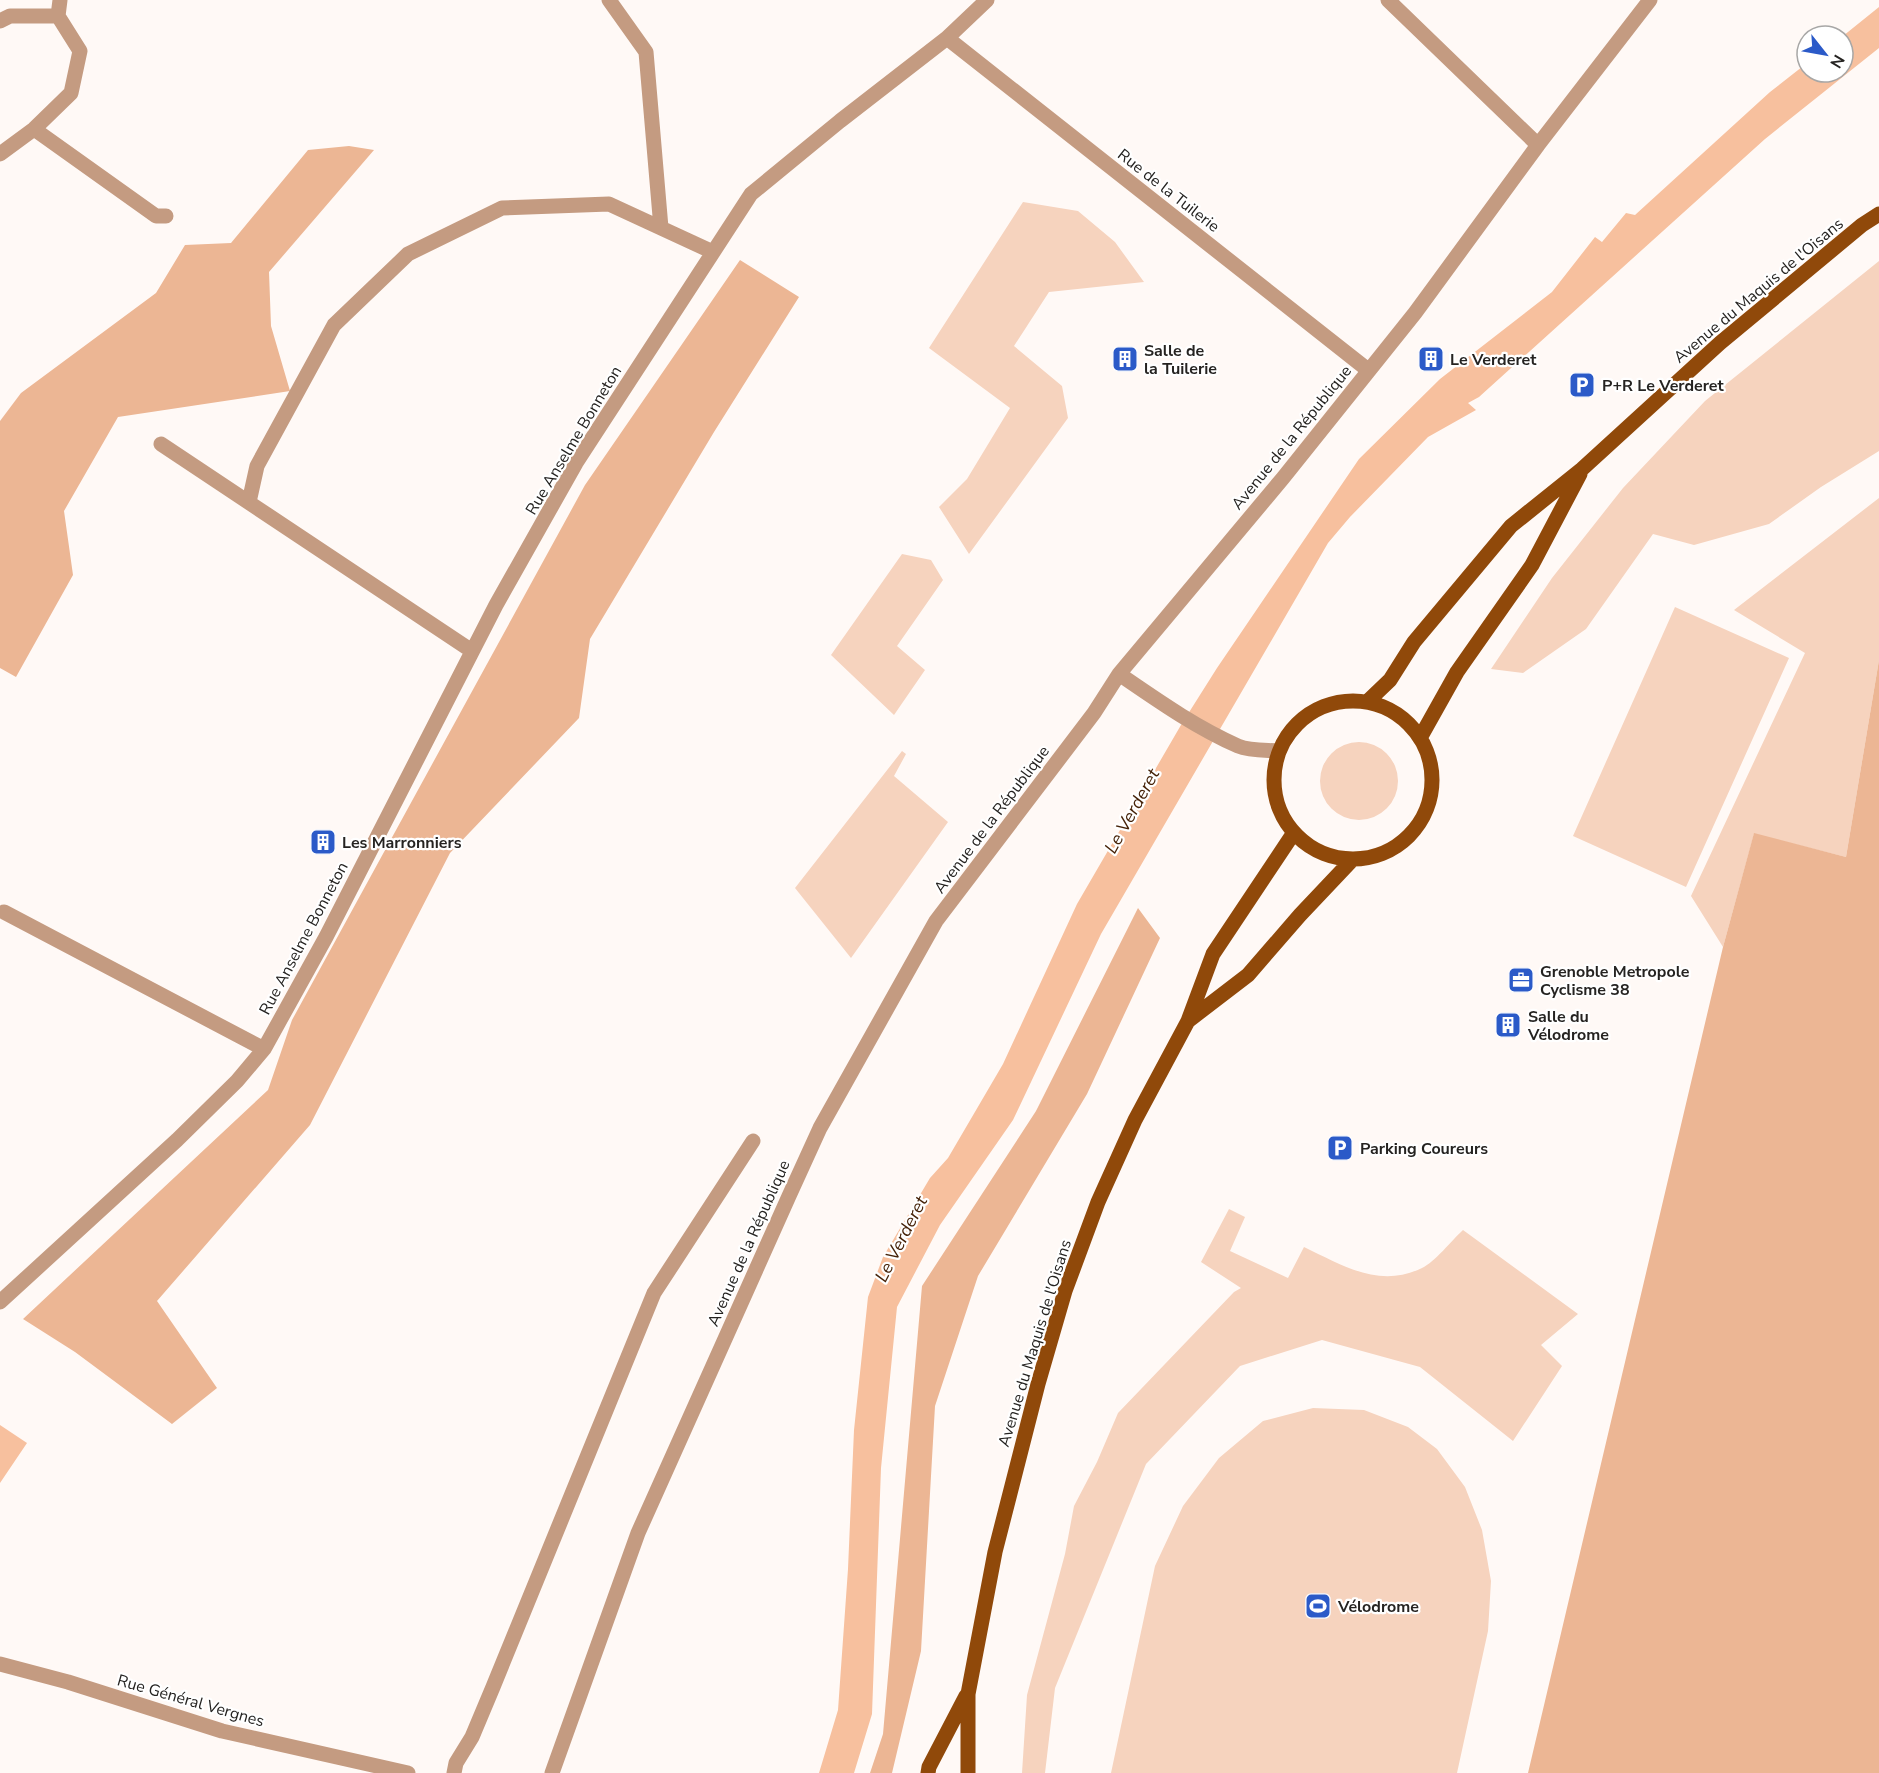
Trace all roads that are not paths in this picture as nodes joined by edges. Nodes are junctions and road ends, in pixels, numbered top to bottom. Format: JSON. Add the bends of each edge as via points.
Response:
{"nodes":[{"id":1,"x":60,"y":0,"type":"edge"},
{"id":2,"x":609,"y":0,"type":"edge"},
{"id":3,"x":987,"y":0,"type":"edge"},
{"id":4,"x":1388,"y":0,"type":"edge"},
{"id":5,"x":1650,"y":0,"type":"edge"},
{"id":6,"x":58,"y":16,"type":"junction"},
{"id":7,"x":0,"y":21,"type":"edge"},
{"id":8,"x":946,"y":38,"type":"junction"},
{"id":9,"x":34,"y":129,"type":"junction"},
{"id":10,"x":1538,"y":146,"type":"junction"},
{"id":11,"x":0,"y":154,"type":"edge"},
{"id":12,"x":1879,"y":214,"type":"edge"},
{"id":13,"x":166,"y":216,"type":"dead end"},
{"id":14,"x":661,"y":228,"type":"junction"},
{"id":15,"x":713,"y":252,"type":"junction"},
{"id":16,"x":1368,"y":370,"type":"junction"},
{"id":17,"x":161,"y":444,"type":"dead end"},
{"id":18,"x":1582,"y":469,"type":"junction"},
{"id":19,"x":249,"y":502,"type":"junction"},
{"id":20,"x":472,"y":651,"type":"junction"},
{"id":21,"x":1119,"y":674,"type":"junction"},
{"id":22,"x":1367,"y":702,"type":"junction"},
{"id":23,"x":1420,"y":738,"type":"junction"},
{"id":24,"x":1279,"y":751,"type":"junction"},
{"id":25,"x":1293,"y":834,"type":"junction"},
{"id":26,"x":1352,"y":860,"type":"junction"},
{"id":27,"x":4,"y":912,"type":"dead end"},
{"id":28,"x":1188,"y":1021,"type":"junction"},
{"id":29,"x":264,"y":1049,"type":"junction"},
{"id":30,"x":753,"y":1141,"type":"dead end"},
{"id":31,"x":0,"y":1302,"type":"edge"},
{"id":32,"x":0,"y":1664,"type":"edge"},
{"id":33,"x":968,"y":1694,"type":"junction"},
{"id":34,"x":391,"y":1771,"type":"edge"},
{"id":35,"x":408,"y":1773,"type":"edge"},
{"id":36,"x":454,"y":1773,"type":"edge"},
{"id":37,"x":552,"y":1773,"type":"edge"},
{"id":38,"x":928,"y":1773,"type":"edge"},
{"id":39,"x":968,"y":1773,"type":"edge"}],
"edges":[{"from":1,"to":6,"type":"street"},
{"from":2,"to":14,"type":"street","via":[[646,52]]},
{"from":3,"to":8,"type":"street","name":"Rue Anselme Bonneton"},
{"from":4,"to":10,"type":"street"},
{"from":5,"to":10,"type":"street","name":"Avenue de la République"},
{"from":6,"to":7,"type":"street","via":[[10,16]]},
{"from":6,"to":9,"type":"street","via":[[80,51],[71,93]]},
{"from":8,"to":15,"type":"street","name":"Rue Anselme Bonneton","via":[[752,194]]},
{"from":8,"to":16,"type":"street","name":"Rue de la Tuilerie"},
{"from":9,"to":11,"type":"street"},
{"from":9,"to":13,"type":"street","via":[[156,216]]},
{"from":10,"to":16,"type":"street","name":"Avenue de la République"},
{"from":12,"to":18,"type":"main road","name":"Avenue du Maquis de l'Oisans","via":[[1720,343]]},
{"from":14,"to":15,"type":"street"},
{"from":14,"to":19,"type":"street","via":[[609,204],[502,208],[408,254],[334,325],[258,466]]},
{"from":15,"to":20,"type":"street","name":"Rue Anselme Bonneton","via":[[576,463]]},
{"from":16,"to":21,"type":"street","name":"Avenue de la République"},
{"from":17,"to":19,"type":"street"},
{"from":18,"to":22,"type":"main road","name":"Avenue du Maquis de l'Oisans","via":[[1510,526],[1414,642],[1390,680]]},
{"from":18,"to":23,"type":"main road","name":"Avenue du Maquis de l'Oisans","via":[[1532,565],[1457,672]]},
{"from":19,"to":20,"type":"street"},
{"from":20,"to":29,"type":"street","name":"Rue Anselme Bonneton","via":[[326,937]]},
{"from":21,"to":24,"type":"street","via":[[1167,709],[1238,746]]},
{"from":21,"to":37,"type":"street","name":"Avenue de la République","via":[[1094,713],[936,921],[820,1128],[638,1533]]},
{"from":22,"to":23,"type":"main road","via":[[1406,721]]},
{"from":22,"to":24,"type":"main road","via":[[1329,705],[1307,715]]},
{"from":23,"to":26,"type":"main road","via":[[1431,764],[1432,792],[1423,818],[1405,841],[1380,855]]},
{"from":24,"to":25,"type":"main road","via":[[1273,780],[1279,809]]},
{"from":25,"to":26,"type":"main road","via":[[1320,853]]},
{"from":25,"to":28,"type":"main road","name":"Avenue du Maquis de l'Oisans","via":[[1213,954]]},
{"from":26,"to":28,"type":"main road","name":"Avenue du Maquis de l'Oisans","via":[[1248,975]]},
{"from":27,"to":29,"type":"street"},
{"from":28,"to":33,"type":"main road","name":"Avenue du Maquis de l'Oisans","via":[[1135,1120],[1098,1202],[1065,1291],[995,1552]]},
{"from":29,"to":31,"type":"street","name":"Rue Anselme Bonneton","via":[[177,1140]]},
{"from":30,"to":36,"type":"street","via":[[654,1293],[493,1688]]},
{"from":32,"to":34,"type":"street","name":"Rue Général Vergnes","via":[[222,1731]]},
{"from":33,"to":38,"type":"main road","name":"Avenue du Maquis de l'Oisans"},
{"from":33,"to":39,"type":"main road","name":"Avenue du Maquis de l'Oisans"},
{"from":34,"to":35,"type":"street","name":"Rue Général Vergnes"}]}
